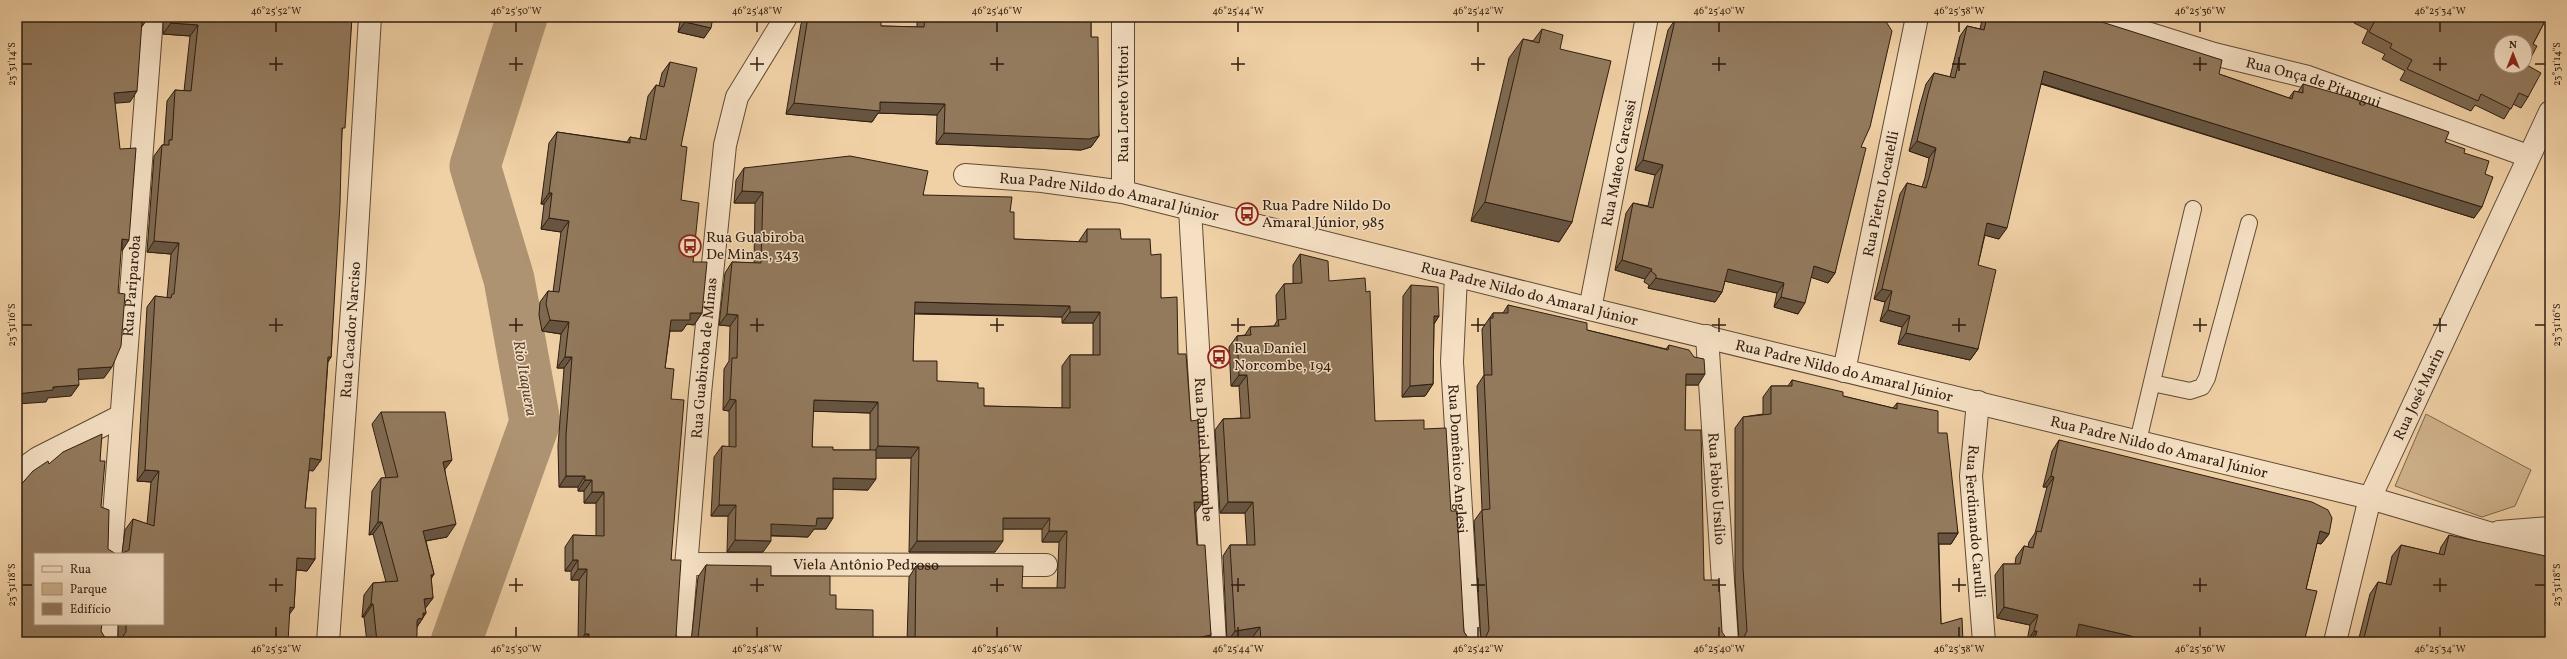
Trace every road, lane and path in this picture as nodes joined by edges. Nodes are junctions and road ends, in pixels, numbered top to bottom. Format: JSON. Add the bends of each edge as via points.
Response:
{"nodes":[{"id":1,"x":152,"y":17,"type":"edge"},
{"id":2,"x":370,"y":17,"type":"edge"},
{"id":3,"x":786,"y":17,"type":"edge"},
{"id":4,"x":1123,"y":17,"type":"edge"},
{"id":5,"x":1647,"y":17,"type":"edge"},
{"id":6,"x":1917,"y":17,"type":"edge"},
{"id":7,"x":2096,"y":17,"type":"edge"},
{"id":8,"x":2550,"y":112,"type":"edge"},
{"id":9,"x":2528,"y":156,"type":"junction"},
{"id":10,"x":965,"y":175,"type":"dead end"},
{"id":11,"x":1123,"y":192,"type":"junction"},
{"id":12,"x":1190,"y":209,"type":"junction"},
{"id":13,"x":2193,"y":209,"type":"dead end"},
{"id":14,"x":2249,"y":223,"type":"dead end"},
{"id":15,"x":1456,"y":276,"type":"junction"},
{"id":16,"x":1590,"y":309,"type":"junction"},
{"id":17,"x":1707,"y":336,"type":"junction"},
{"id":18,"x":1844,"y":371,"type":"junction"},
{"id":19,"x":2152,"y":383,"type":"junction"},
{"id":20,"x":1978,"y":402,"type":"junction"},
{"id":21,"x":120,"y":416,"type":"junction"},
{"id":22,"x":2138,"y":440,"type":"junction"},
{"id":23,"x":17,"y":473,"type":"edge"},
{"id":24,"x":2370,"y":498,"type":"junction"},
{"id":25,"x":2550,"y":528,"type":"edge"},
{"id":26,"x":2486,"y":533,"type":"junction"},
{"id":27,"x":2550,"y":551,"type":"edge"},
{"id":28,"x":111,"y":553,"type":"edge"},
{"id":29,"x":686,"y":564,"type":"junction"},
{"id":30,"x":1046,"y":565,"type":"dead end"},
{"id":31,"x":107,"y":625,"type":"edge"},
{"id":32,"x":106,"y":642,"type":"edge"},
{"id":33,"x":328,"y":642,"type":"edge"},
{"id":34,"x":680,"y":642,"type":"edge"},
{"id":35,"x":1215,"y":642,"type":"edge"},
{"id":36,"x":1469,"y":642,"type":"edge"},
{"id":37,"x":1727,"y":642,"type":"edge"},
{"id":38,"x":1984,"y":642,"type":"edge"},
{"id":39,"x":2335,"y":642,"type":"edge"}],
"edges":[{"from":1,"to":21,"type":"street","name":"Rua Pariparoba"},
{"from":2,"to":33,"type":"street","name":"Rua Cacador Narciso"},
{"from":3,"to":29,"type":"street","name":"Rua Guabiroba de Minas","via":[[737,97],[725,145]]},
{"from":4,"to":11,"type":"street","name":"Rua Loreto Vittori"},
{"from":5,"to":16,"type":"street","name":"Rua Mateo Carcassi"},
{"from":6,"to":18,"type":"street","name":"Rua Pietro Locatelli"},
{"from":7,"to":9,"type":"street","name":"Rua Onça de Pitangui","via":[[2214,54],[2308,77]]},
{"from":8,"to":9,"type":"street","name":"Rua José Marin"},
{"from":9,"to":24,"type":"street","name":"Rua José Marin"},
{"from":10,"to":11,"type":"street","name":"Rua Padre Nildo do Amaral Júnior","via":[[1042,181]]},
{"from":11,"to":12,"type":"street","name":"Rua Padre Nildo do Amaral Júnior"},
{"from":12,"to":15,"type":"street","name":"Rua Padre Nildo do Amaral Júnior"},
{"from":12,"to":35,"type":"street","name":"Rua Daniel Norcombe"},
{"from":13,"to":19,"type":"lane"},
{"from":14,"to":19,"type":"lane","via":[[2207,378],[2202,388],[2190,391]]},
{"from":15,"to":16,"type":"street","name":"Rua Padre Nildo do Amaral Júnior"},
{"from":15,"to":36,"type":"street","name":"Rua Domênico Anglesi","via":[[1452,362]]},
{"from":16,"to":17,"type":"street","name":"Rua Padre Nildo do Amaral Júnior"},
{"from":17,"to":18,"type":"street","name":"Rua Padre Nildo do Amaral Júnior"},
{"from":17,"to":37,"type":"street","name":"Rua Fabio Ursílio"},
{"from":18,"to":20,"type":"street","name":"Rua Padre Nildo do Amaral Júnior"},
{"from":19,"to":22,"type":"lane"},
{"from":20,"to":22,"type":"street","name":"Rua Padre Nildo do Amaral Júnior"},
{"from":20,"to":38,"type":"street","name":"Rua Ferdinando Carulli","via":[[1971,476]]},
{"from":21,"to":23,"type":"street","via":[[38,458]]},
{"from":21,"to":28,"type":"street","name":"Rua Pariparoba"},
{"from":22,"to":24,"type":"street","name":"Rua Padre Nildo do Amaral Júnior"},
{"from":24,"to":26,"type":"street","name":"Rua Padre Nildo do Amaral Júnior"},
{"from":24,"to":39,"type":"street","name":"Rua José Marin"},
{"from":25,"to":26,"type":"street","name":"Rua Padre Nildo do Amaral Júnior"},
{"from":26,"to":27,"type":"street","name":"Rua Padre Nildo do Amaral Júnior"},
{"from":29,"to":30,"type":"street","name":"Viela Antônio Pedroso"},
{"from":29,"to":34,"type":"street","name":"Rua Guabiroba de Minas"},
{"from":31,"to":32,"type":"street"}]}
